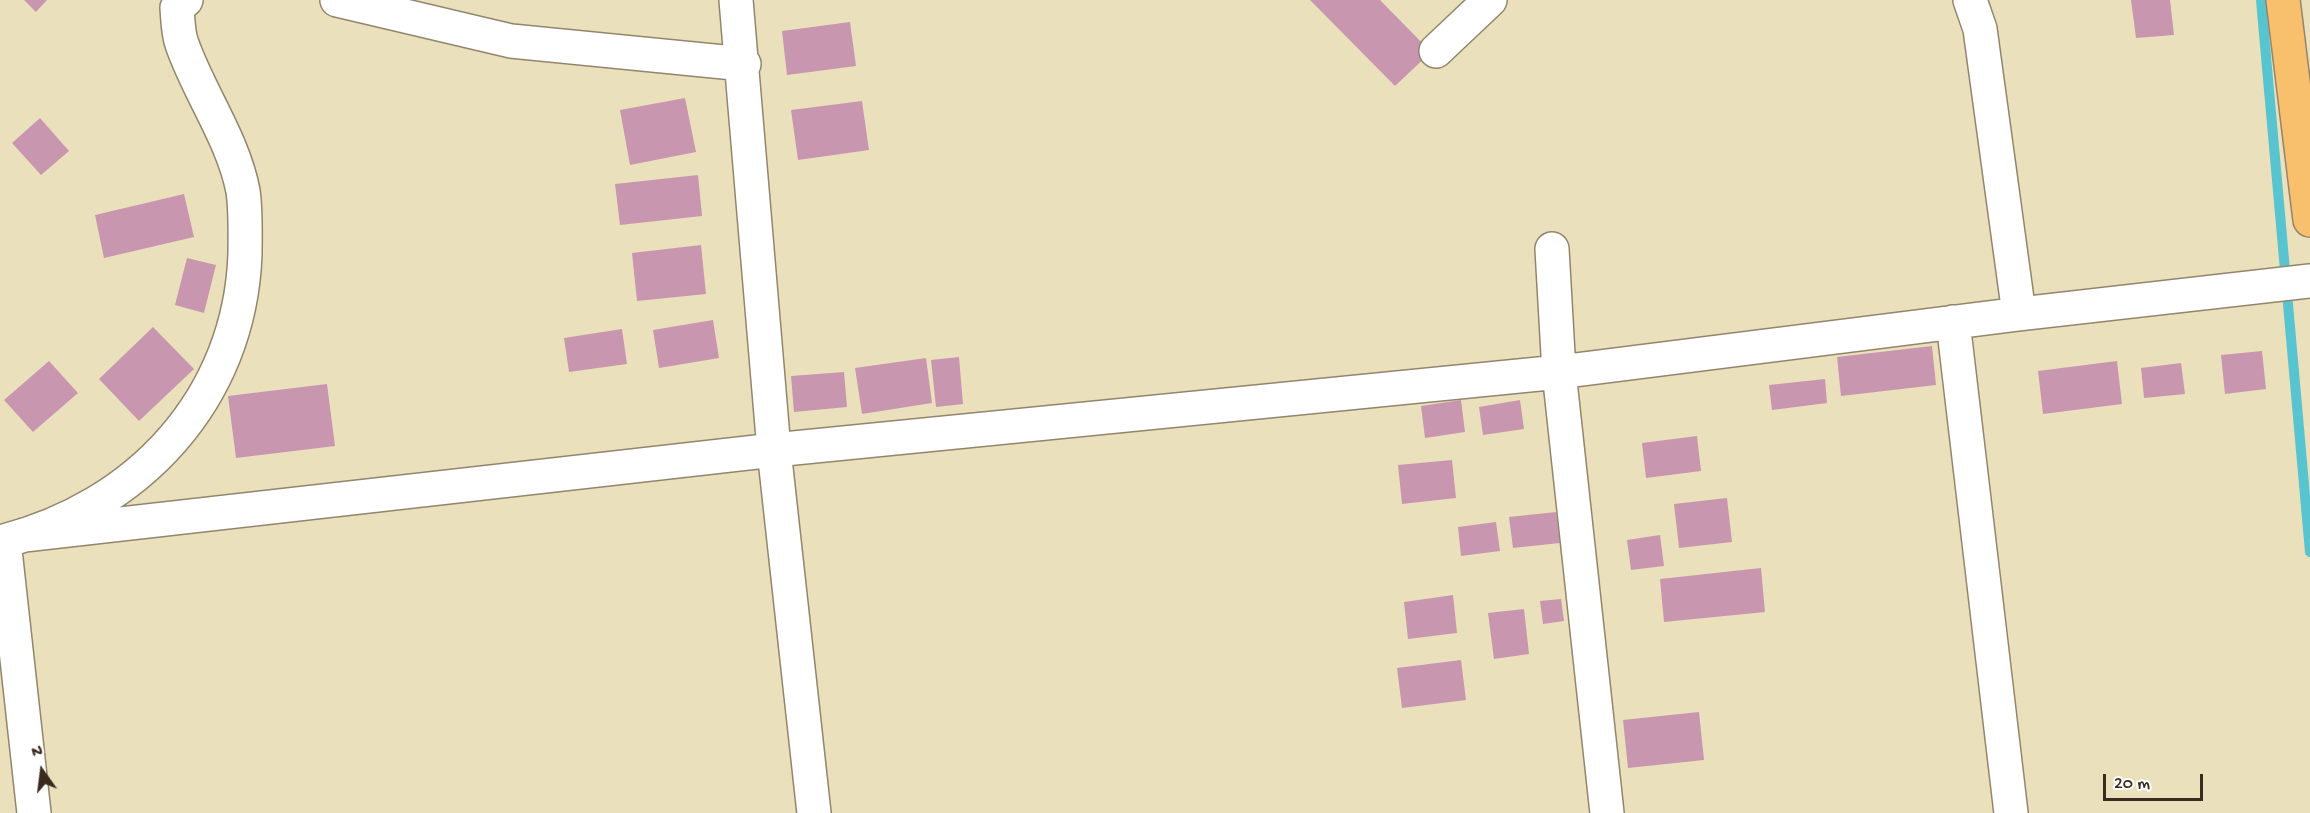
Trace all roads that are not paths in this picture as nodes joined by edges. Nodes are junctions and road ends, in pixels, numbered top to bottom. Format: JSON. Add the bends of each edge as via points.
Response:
{"nodes":[{"id":1,"x":186,"y":0,"type":"edge"},
{"id":2,"x":337,"y":0,"type":"edge"},
{"id":3,"x":736,"y":0,"type":"edge"},
{"id":4,"x":1490,"y":0,"type":"edge"},
{"id":5,"x":1970,"y":0,"type":"edge"},
{"id":6,"x":2283,"y":0,"type":"edge"},
{"id":7,"x":1436,"y":51,"type":"dead end"},
{"id":8,"x":744,"y":64,"type":"junction"},
{"id":9,"x":2310,"y":220,"type":"edge"},
{"id":10,"x":1552,"y":249,"type":"dead end"},
{"id":11,"x":2310,"y":281,"type":"edge"},
{"id":12,"x":2019,"y":314,"type":"junction"},
{"id":13,"x":1953,"y":322,"type":"junction"},
{"id":14,"x":1559,"y":372,"type":"junction"},
{"id":15,"x":774,"y":450,"type":"junction"},
{"id":16,"x":9,"y":540,"type":"edge"},
{"id":17,"x":34,"y":813,"type":"edge"},
{"id":18,"x":814,"y":813,"type":"edge"},
{"id":19,"x":1607,"y":813,"type":"edge"},
{"id":20,"x":2011,"y":813,"type":"edge"}],
"edges":[{"from":1,"to":16,"type":"street","via":[[177,9],[181,42],[243,190],[244,280],[230,342],[213,383],[158,458],[99,504]]},
{"from":2,"to":8,"type":"street","via":[[511,41]]},
{"from":3,"to":8,"type":"street"},
{"from":4,"to":7,"type":"street"},
{"from":5,"to":12,"type":"street","via":[[1980,29]]},
{"from":6,"to":9,"type":"highway"},
{"from":8,"to":15,"type":"street"},
{"from":10,"to":14,"type":"street"},
{"from":11,"to":12,"type":"street"},
{"from":12,"to":13,"type":"street"},
{"from":13,"to":14,"type":"street"},
{"from":13,"to":20,"type":"street"},
{"from":14,"to":15,"type":"street"},
{"from":14,"to":19,"type":"street"},
{"from":15,"to":16,"type":"street"},
{"from":15,"to":18,"type":"street"},
{"from":16,"to":17,"type":"street"}]}
